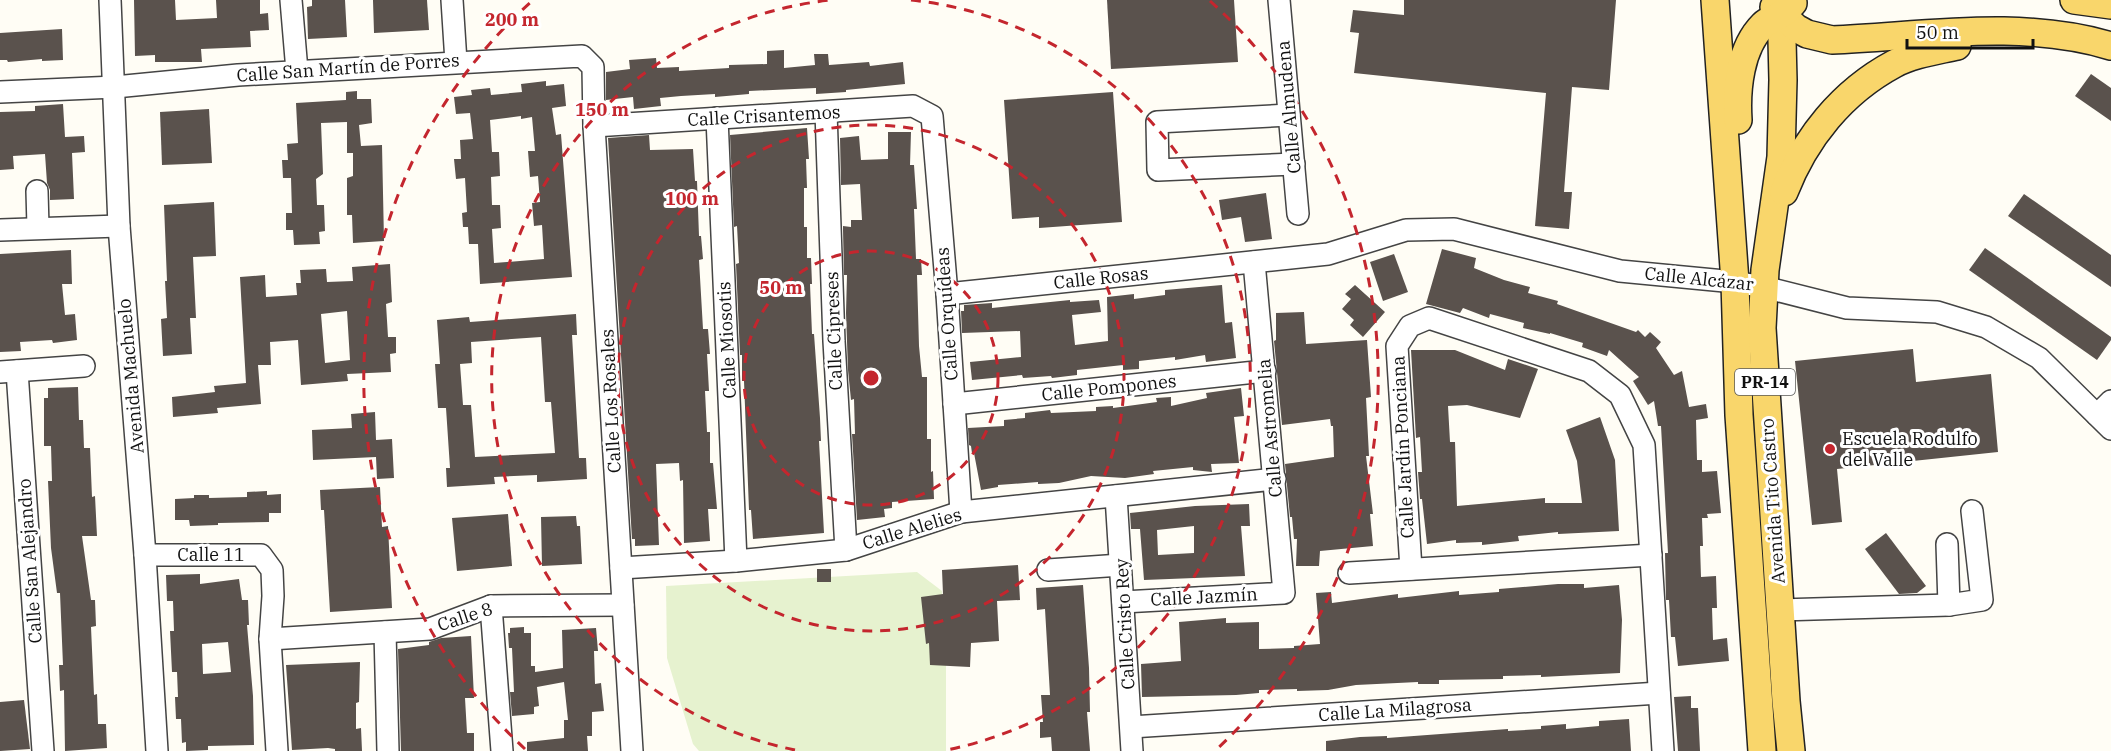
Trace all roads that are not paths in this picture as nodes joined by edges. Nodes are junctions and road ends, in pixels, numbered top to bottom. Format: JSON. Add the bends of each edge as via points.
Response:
{"nodes":[{"id":1,"x":110,"y":0,"type":"edge"},
{"id":2,"x":291,"y":0,"type":"edge"},
{"id":3,"x":452,"y":0,"type":"edge"},
{"id":4,"x":1279,"y":0,"type":"edge"},
{"id":5,"x":1715,"y":0,"type":"edge"},
{"id":6,"x":1781,"y":3,"type":"edge"},
{"id":7,"x":2003,"y":30,"type":"junction"},
{"id":8,"x":2111,"y":46,"type":"edge"},
{"id":9,"x":582,"y":56,"type":"joint"},
{"id":10,"x":456,"y":62,"type":"junction"},
{"id":11,"x":297,"y":71,"type":"junction"},
{"id":12,"x":115,"y":87,"type":"junction"},
{"id":13,"x":0,"y":92,"type":"edge"},
{"id":14,"x":826,"y":112,"type":"junction"},
{"id":15,"x":1289,"y":115,"type":"junction"},
{"id":16,"x":932,"y":116,"type":"joint"},
{"id":17,"x":717,"y":118,"type":"junction"},
{"id":18,"x":594,"y":126,"type":"junction"},
{"id":19,"x":1294,"y":164,"type":"junction"},
{"id":20,"x":1728,"y":190,"type":"junction"},
{"id":21,"x":37,"y":191,"type":"dead end"},
{"id":22,"x":1298,"y":214,"type":"dead end"},
{"id":23,"x":1773,"y":218,"type":"junction"},
{"id":24,"x":118,"y":226,"type":"junction"},
{"id":25,"x":38,"y":227,"type":"junction"},
{"id":26,"x":0,"y":230,"type":"edge"},
{"id":27,"x":1254,"y":262,"type":"junction"},
{"id":28,"x":1735,"y":282,"type":"junction"},
{"id":29,"x":1764,"y":287,"type":"junction"},
{"id":30,"x":947,"y":294,"type":"junction"},
{"id":31,"x":84,"y":366,"type":"dead end"},
{"id":32,"x":1265,"y":371,"type":"junction"},
{"id":33,"x":8,"y":372,"type":"edge"},
{"id":34,"x":954,"y":404,"type":"junction"},
{"id":35,"x":2106,"y":415,"type":"edge"},
{"id":36,"x":1275,"y":479,"type":"junction"},
{"id":37,"x":1116,"y":496,"type":"junction"},
{"id":38,"x":1972,"y":511,"type":"dead end"},
{"id":39,"x":961,"y":512,"type":"junction"},
{"id":40,"x":1947,"y":544,"type":"dead end"},
{"id":41,"x":846,"y":550,"type":"junction"},
{"id":42,"x":145,"y":555,"type":"junction"},
{"id":43,"x":1651,"y":555,"type":"junction"},
{"id":44,"x":736,"y":561,"type":"junction"},
{"id":45,"x":1121,"y":566,"type":"junction"},
{"id":46,"x":621,"y":568,"type":"junction"},
{"id":47,"x":1411,"y":569,"type":"junction"},
{"id":48,"x":1048,"y":570,"type":"dead end"},
{"id":49,"x":1349,"y":573,"type":"dead end"},
{"id":50,"x":1284,"y":593,"type":"joint"},
{"id":51,"x":1123,"y":602,"type":"junction"},
{"id":52,"x":623,"y":605,"type":"junction"},
{"id":53,"x":1949,"y":605,"type":"junction"},
{"id":54,"x":491,"y":606,"type":"junction"},
{"id":55,"x":1780,"y":610,"type":"junction"},
{"id":56,"x":386,"y":632,"type":"junction"},
{"id":57,"x":270,"y":639,"type":"junction"},
{"id":58,"x":1659,"y":693,"type":"junction"},
{"id":59,"x":1131,"y":727,"type":"junction"},
{"id":60,"x":43,"y":751,"type":"edge"},
{"id":61,"x":157,"y":751,"type":"edge"},
{"id":62,"x":277,"y":751,"type":"edge"},
{"id":63,"x":388,"y":751,"type":"edge"},
{"id":64,"x":502,"y":751,"type":"edge"},
{"id":65,"x":632,"y":751,"type":"edge"},
{"id":66,"x":1132,"y":751,"type":"edge"},
{"id":67,"x":1663,"y":751,"type":"edge"},
{"id":68,"x":1762,"y":751,"type":"edge"},
{"id":69,"x":1791,"y":751,"type":"edge"}],
"edges":[{"from":1,"to":12,"type":"street","name":"Avenida Machuelo"},
{"from":2,"to":11,"type":"street"},
{"from":3,"to":10,"type":"street"},
{"from":4,"to":15,"type":"street","name":"Calle Almudena"},
{"from":5,"to":20,"type":"main road","name":"Avenida Tito Castro","number":"PR-14"},
{"from":6,"to":7,"type":"main road","via":[[1796,28],[1832,40]]},
{"from":6,"to":20,"type":"main road","via":[[1755,35],[1744,62],[1737,91],[1739,131]]},
{"from":6,"to":23,"type":"main road","name":"Avenida Tito Castro","number":"PR-14","via":[[1781,157]]},
{"from":7,"to":8,"type":"main road","via":[[2041,32]]},
{"from":7,"to":23,"type":"main road","via":[[1966,45],[1926,52],[1895,63],[1852,93],[1804,148]]},
{"from":9,"to":10,"type":"street","name":"Calle San Martín de Porres"},
{"from":9,"to":18,"type":"street","name":"Calle Los Rosales","via":[[593,67]]},
{"from":10,"to":11,"type":"street","name":"Calle San Martín de Porres"},
{"from":11,"to":12,"type":"street","name":"Calle San Martín de Porres"},
{"from":12,"to":13,"type":"street","name":"Calle San Martín de Porres"},
{"from":12,"to":24,"type":"street","name":"Avenida Machuelo"},
{"from":14,"to":16,"type":"street","name":"Calle Crisantemos","via":[[913,106]]},
{"from":14,"to":17,"type":"street","name":"Calle Crisantemos"},
{"from":14,"to":41,"type":"street","name":"Calle Cipreses","via":[[834,353]]},
{"from":15,"to":19,"type":"street","name":"Calle Almudena"},
{"from":15,"to":19,"type":"street","via":[[1157,122],[1158,170]]},
{"from":16,"to":30,"type":"street","name":"Calle Orquídeas"},
{"from":17,"to":18,"type":"street","name":"Calle Crisantemos"},
{"from":17,"to":44,"type":"street","name":"Calle Miosotis"},
{"from":18,"to":46,"type":"street","name":"Calle Los Rosales"},
{"from":19,"to":22,"type":"street","name":"Calle Almudena"},
{"from":20,"to":28,"type":"main road","name":"Avenida Tito Castro","number":"PR-14"},
{"from":21,"to":25,"type":"street"},
{"from":23,"to":29,"type":"main road","name":"Avenida Tito Castro","number":"PR-14"},
{"from":24,"to":25,"type":"street"},
{"from":24,"to":42,"type":"street","name":"Avenida Machuelo"},
{"from":25,"to":26,"type":"street"},
{"from":27,"to":28,"type":"street","name":"Calle Alcázar","via":[[1328,254],[1406,230],[1454,230],[1620,271]]},
{"from":27,"to":30,"type":"street","name":"Calle Rosas"},
{"from":27,"to":32,"type":"street","name":"Calle Astromelia"},
{"from":28,"to":29,"type":"street","name":"Calle Alcázar"},
{"from":28,"to":68,"type":"main road","name":"Avenida Tito Castro","number":"PR-14","via":[[1739,415]]},
{"from":29,"to":35,"type":"street","name":"Calle Alcázar","via":[[1847,308],[1937,312],[1986,327],[2039,358]]},
{"from":29,"to":55,"type":"main road","name":"Avenida Tito Castro","number":"PR-14","via":[[1763,359]]},
{"from":30,"to":34,"type":"street","name":"Calle Orquídeas"},
{"from":31,"to":33,"type":"street"},
{"from":32,"to":34,"type":"street","name":"Calle Pompones"},
{"from":32,"to":36,"type":"street","name":"Calle Astromelia"},
{"from":33,"to":60,"type":"street","name":"Calle San Alejandro"},
{"from":34,"to":39,"type":"street","name":"Calle Orquídeas"},
{"from":36,"to":37,"type":"street","name":"Calle Alelies"},
{"from":36,"to":50,"type":"street","name":"Calle Astromelia"},
{"from":37,"to":39,"type":"street","name":"Calle Alelies"},
{"from":37,"to":45,"type":"street","name":"Calle Cristo Rey"},
{"from":38,"to":53,"type":"street","via":[[1982,600]]},
{"from":39,"to":41,"type":"street","name":"Calle Alelies"},
{"from":40,"to":53,"type":"street"},
{"from":41,"to":44,"type":"street","name":"Calle Alelies"},
{"from":42,"to":57,"type":"street","name":"Calle 11","via":[[261,555],[272,570]]},
{"from":42,"to":61,"type":"street","name":"Avenida Machuelo"},
{"from":43,"to":47,"type":"street"},
{"from":43,"to":47,"type":"street","name":"Calle Jardín Ponciana","via":[[1644,445],[1620,394],[1589,371],[1429,318],[1410,326],[1397,346]]},
{"from":43,"to":58,"type":"street","name":"Calle Jardín Ponciana"},
{"from":44,"to":46,"type":"street","name":"Calle Alelies"},
{"from":45,"to":48,"type":"street"},
{"from":45,"to":51,"type":"street","name":"Calle Cristo Rey"},
{"from":46,"to":52,"type":"street","name":"Calle Los Rosales"},
{"from":47,"to":49,"type":"street"},
{"from":50,"to":51,"type":"street","name":"Calle Jazmín"},
{"from":51,"to":59,"type":"street","name":"Calle Cristo Rey"},
{"from":52,"to":54,"type":"street","name":"Calle 8"},
{"from":52,"to":65,"type":"street","name":"Calle Los Rosales"},
{"from":53,"to":55,"type":"street"},
{"from":54,"to":56,"type":"street","name":"Calle 8","via":[[430,628]]},
{"from":54,"to":64,"type":"street"},
{"from":55,"to":69,"type":"main road","name":"Avenida Tito Castro","number":"PR-14"},
{"from":56,"to":57,"type":"street","name":"Calle 8"},
{"from":56,"to":63,"type":"street"},
{"from":57,"to":62,"type":"street"},
{"from":58,"to":59,"type":"street","name":"Calle La Milagrosa"},
{"from":58,"to":67,"type":"street","name":"Calle Jardín Ponciana"},
{"from":59,"to":66,"type":"street","name":"Calle Cristo Rey"}]}
